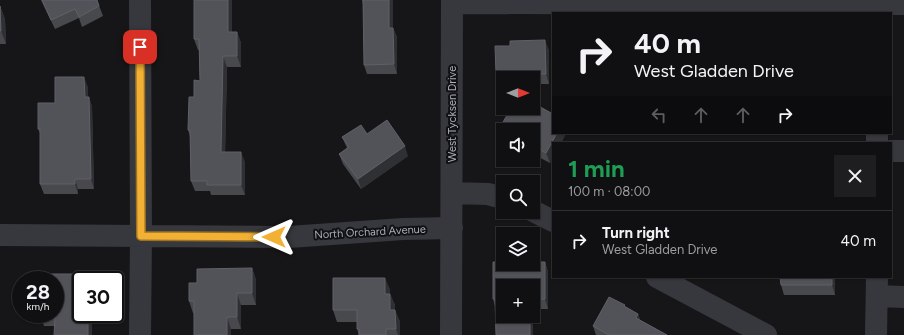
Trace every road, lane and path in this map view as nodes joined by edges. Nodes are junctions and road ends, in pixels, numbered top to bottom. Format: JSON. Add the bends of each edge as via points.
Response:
{"nodes":[{"id":1,"x":140,"y":0,"type":"edge"},
{"id":2,"x":452,"y":2,"type":"edge"},
{"id":3,"x":904,"y":4,"type":"edge"},
{"id":4,"x":876,"y":5,"type":"edge"},
{"id":5,"x":892,"y":151,"type":"edge"},
{"id":6,"x":904,"y":151,"type":"edge"},
{"id":7,"x":452,"y":193,"type":"junction"},
{"id":8,"x":496,"y":196,"type":"edge"},
{"id":9,"x":540,"y":215,"type":"edge"},
{"id":10,"x":552,"y":221,"type":"edge"},
{"id":11,"x":452,"y":228,"type":"junction"},
{"id":12,"x":0,"y":235,"type":"edge"},
{"id":13,"x":141,"y":236,"type":"junction"},
{"id":14,"x":659,"y":278,"type":"edge"},
{"id":15,"x":877,"y":287,"type":"edge"},
{"id":16,"x":904,"y":297,"type":"edge"},
{"id":17,"x":140,"y":335,"type":"edge"},
{"id":18,"x":451,"y":335,"type":"edge"},
{"id":19,"x":766,"y":335,"type":"edge"},
{"id":20,"x":876,"y":335,"type":"edge"}],
"edges":[{"from":1,"to":13,"type":"street"},
{"from":2,"to":4,"type":"street"},
{"from":2,"to":7,"type":"street","name":"West Tycksen Drive"},
{"from":3,"to":4,"type":"street"},
{"from":5,"to":6,"type":"street"},
{"from":7,"to":8,"type":"street"},
{"from":7,"to":11,"type":"street","name":"West Tycksen Drive"},
{"from":9,"to":10,"type":"street"},
{"from":11,"to":13,"type":"street","name":"North Orchard Avenue","via":[[289,237]]},
{"from":11,"to":18,"type":"street","name":"West Tycksen Drive"},
{"from":12,"to":13,"type":"street","name":"North Orchard Avenue"},
{"from":13,"to":17,"type":"street"},
{"from":14,"to":19,"type":"street"},
{"from":15,"to":16,"type":"street"},
{"from":15,"to":20,"type":"street"}]}
